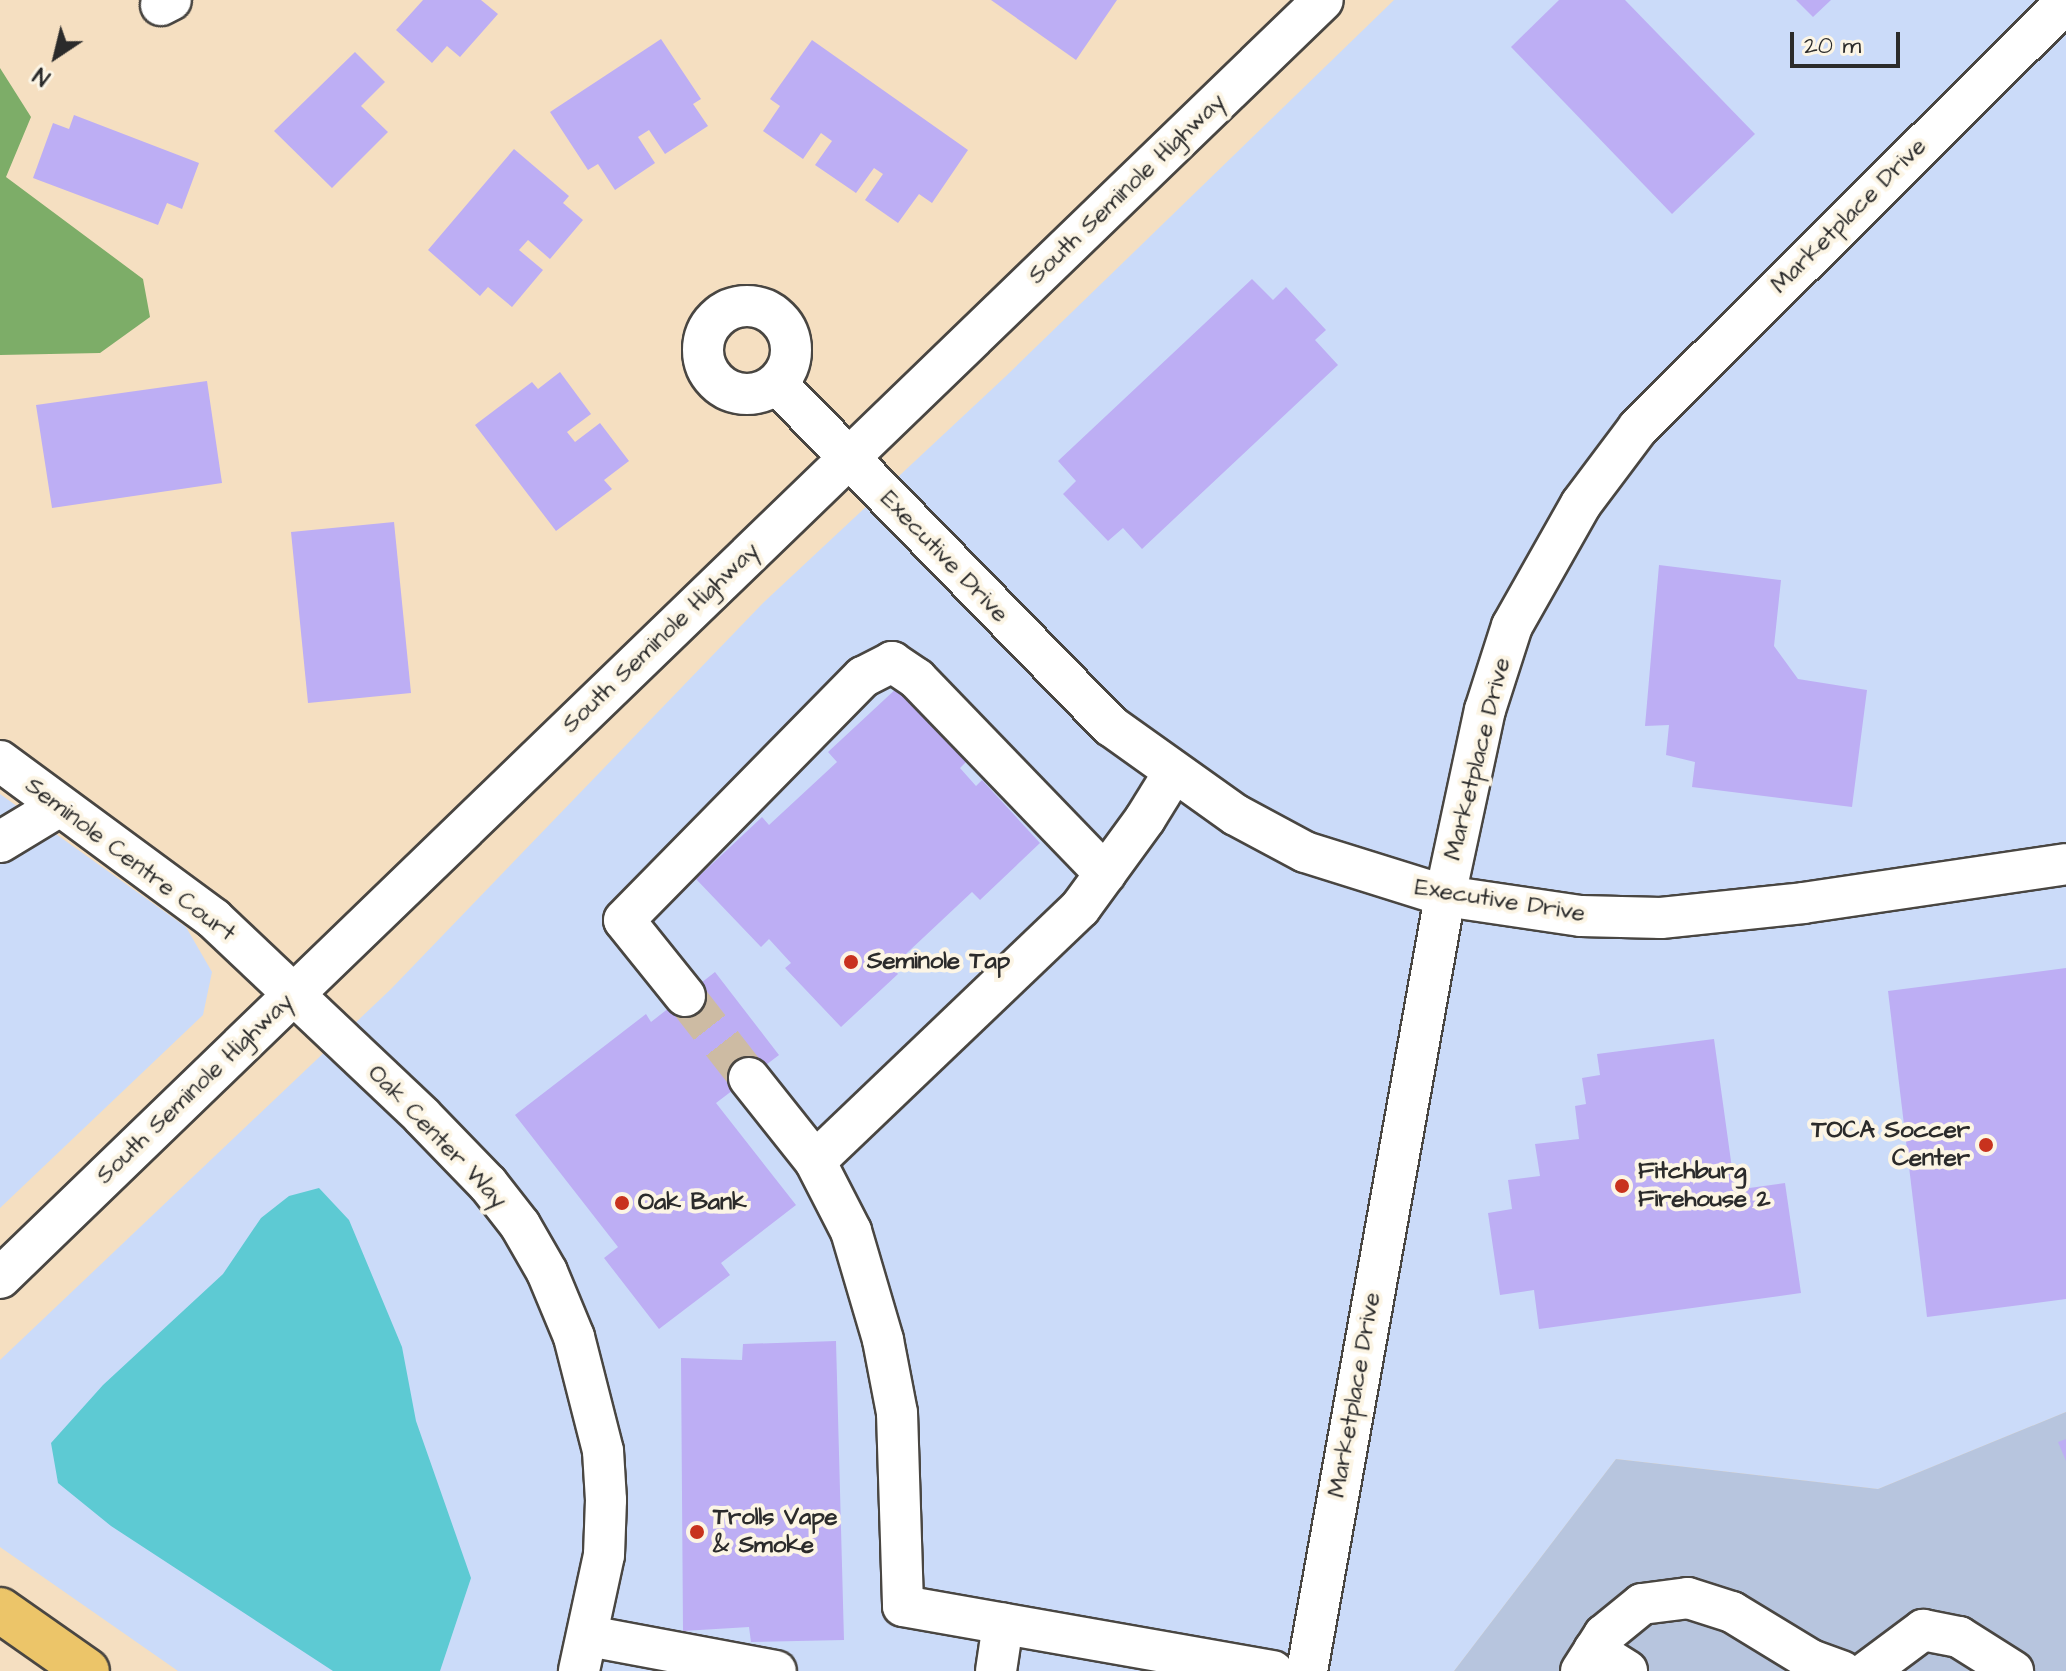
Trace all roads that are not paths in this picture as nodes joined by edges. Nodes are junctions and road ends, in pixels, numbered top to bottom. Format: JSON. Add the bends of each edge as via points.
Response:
{"nodes":[{"id":1,"x":1323,"y":0,"type":"edge"},
{"id":2,"x":2066,"y":2,"type":"edge"},
{"id":3,"x":777,"y":384,"type":"dead end"},
{"id":4,"x":848,"y":457,"type":"junction"},
{"id":5,"x":0,"y":761,"type":"edge"},
{"id":6,"x":1174,"y":772,"type":"junction"},
{"id":7,"x":58,"y":807,"type":"junction"},
{"id":8,"x":0,"y":842,"type":"edge"},
{"id":9,"x":2066,"y":864,"type":"edge"},
{"id":10,"x":1105,"y":874,"type":"junction"},
{"id":11,"x":1445,"y":896,"type":"junction"},
{"id":12,"x":294,"y":994,"type":"junction"},
{"id":13,"x":685,"y":996,"type":"tunnel mouth"},
{"id":14,"x":749,"y":1078,"type":"tunnel mouth"},
{"id":15,"x":815,"y":1161,"type":"junction"},
{"id":16,"x":0,"y":1278,"type":"edge"},
{"id":17,"x":0,"y":1610,"type":"edge"},
{"id":18,"x":1003,"y":1624,"type":"junction"},
{"id":19,"x":584,"y":1653,"type":"edge"},
{"id":20,"x":1601,"y":1664,"type":"edge"},
{"id":21,"x":87,"y":1671,"type":"edge"},
{"id":22,"x":776,"y":1671,"type":"edge"},
{"id":23,"x":996,"y":1671,"type":"edge"},
{"id":24,"x":1273,"y":1671,"type":"edge"},
{"id":25,"x":1307,"y":1671,"type":"edge"},
{"id":26,"x":1842,"y":1671,"type":"edge"},
{"id":27,"x":1868,"y":1671,"type":"edge"},
{"id":28,"x":2013,"y":1671,"type":"edge"}],
"edges":[{"from":1,"to":4,"type":"street","name":"South Seminole Highway"},
{"from":2,"to":11,"type":"street","name":"Marketplace Drive","via":[[1638,428],[1581,504],[1512,626],[1485,710]]},
{"from":3,"to":4,"type":"street","name":"Executive Drive"},
{"from":4,"to":6,"type":"street","name":"Executive Drive","via":[[1111,726]]},
{"from":4,"to":12,"type":"street","name":"South Seminole Highway"},
{"from":5,"to":7,"type":"street","name":"Seminole Centre Court"},
{"from":6,"to":10,"type":"street"},
{"from":6,"to":11,"type":"street","name":"Executive Drive","via":[[1236,815],[1305,852]]},
{"from":7,"to":8,"type":"street"},
{"from":7,"to":12,"type":"street","name":"Seminole Centre Court","via":[[214,919]]},
{"from":9,"to":11,"type":"street","name":"Executive Drive","via":[[1661,918],[1581,916]]},
{"from":10,"to":13,"type":"street","via":[[917,679],[892,662],[863,677],[624,920]]},
{"from":10,"to":15,"type":"street","via":[[1080,908]]},
{"from":11,"to":25,"type":"street","name":"Marketplace Drive"},
{"from":12,"to":16,"type":"street","name":"South Seminole Highway"},
{"from":12,"to":19,"type":"street","name":"Oak Center Way","via":[[488,1184],[547,1272],[574,1337],[603,1451],[604,1555]]},
{"from":14,"to":15,"type":"street"},
{"from":15,"to":18,"type":"street","via":[[851,1231],[883,1340],[897,1413],[903,1606]]},
{"from":17,"to":21,"type":"main road"},
{"from":18,"to":23,"type":"street"},
{"from":18,"to":24,"type":"street"},
{"from":19,"to":22,"type":"street"},
{"from":20,"to":26,"type":"street","via":[[1604,1635],[1642,1604],[1688,1598],[1732,1612],[1811,1660]]},
{"from":27,"to":28,"type":"street","via":[[1923,1630],[1959,1637]]}]}
